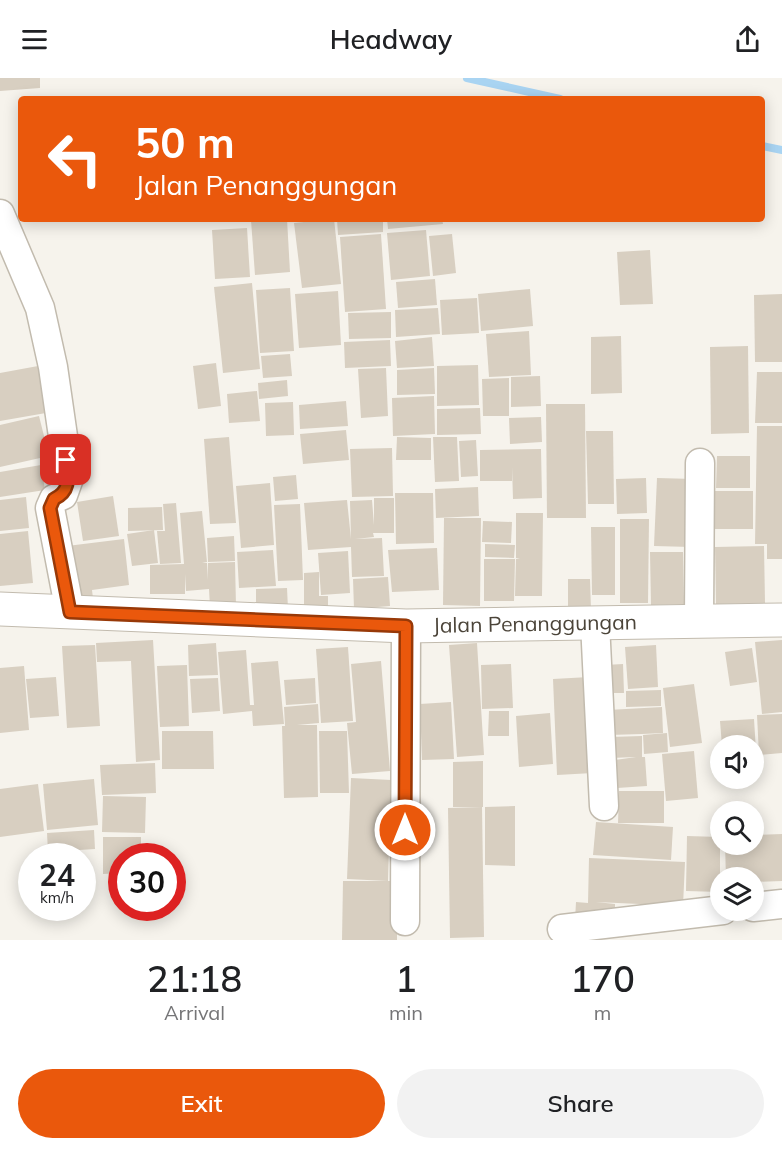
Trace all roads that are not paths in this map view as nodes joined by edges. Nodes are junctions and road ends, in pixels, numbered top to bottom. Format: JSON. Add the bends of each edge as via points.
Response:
{"nodes":[{"id":1,"x":0,"y":214,"type":"edge"},
{"id":2,"x":700,"y":463,"type":"dead end"},
{"id":3,"x":0,"y":609,"type":"edge"},
{"id":4,"x":70,"y":612,"type":"junction"},
{"id":5,"x":782,"y":620,"type":"edge"},
{"id":6,"x":699,"y":621,"type":"junction"},
{"id":7,"x":595,"y":623,"type":"junction"},
{"id":8,"x":406,"y":626,"type":"junction"},
{"id":9,"x":604,"y":806,"type":"dead end"},
{"id":10,"x":782,"y":904,"type":"edge"},
{"id":11,"x":764,"y":906,"type":"edge"},
{"id":12,"x":710,"y":916,"type":"edge"},
{"id":13,"x":405,"y":921,"type":"dead end"},
{"id":14,"x":688,"y":927,"type":"edge"},
{"id":15,"x":562,"y":929,"type":"dead end"}],
"edges":[{"from":1,"to":4,"type":"street","via":[[40,308],[53,367],[69,478],[63,495],[54,499],[50,508]]},
{"from":2,"to":6,"type":"street"},
{"from":3,"to":4,"type":"street","name":"Jalan Penanggungan"},
{"from":4,"to":8,"type":"street","name":"Jalan Penanggungan"},
{"from":5,"to":6,"type":"street","name":"Jalan Penanggungan"},
{"from":6,"to":7,"type":"street","name":"Jalan Penanggungan"},
{"from":7,"to":8,"type":"street","name":"Jalan Penanggungan"},
{"from":7,"to":9,"type":"street"},
{"from":8,"to":13,"type":"street"},
{"from":10,"to":11,"type":"street"},
{"from":12,"to":14,"type":"street"},
{"from":14,"to":15,"type":"street"}]}
